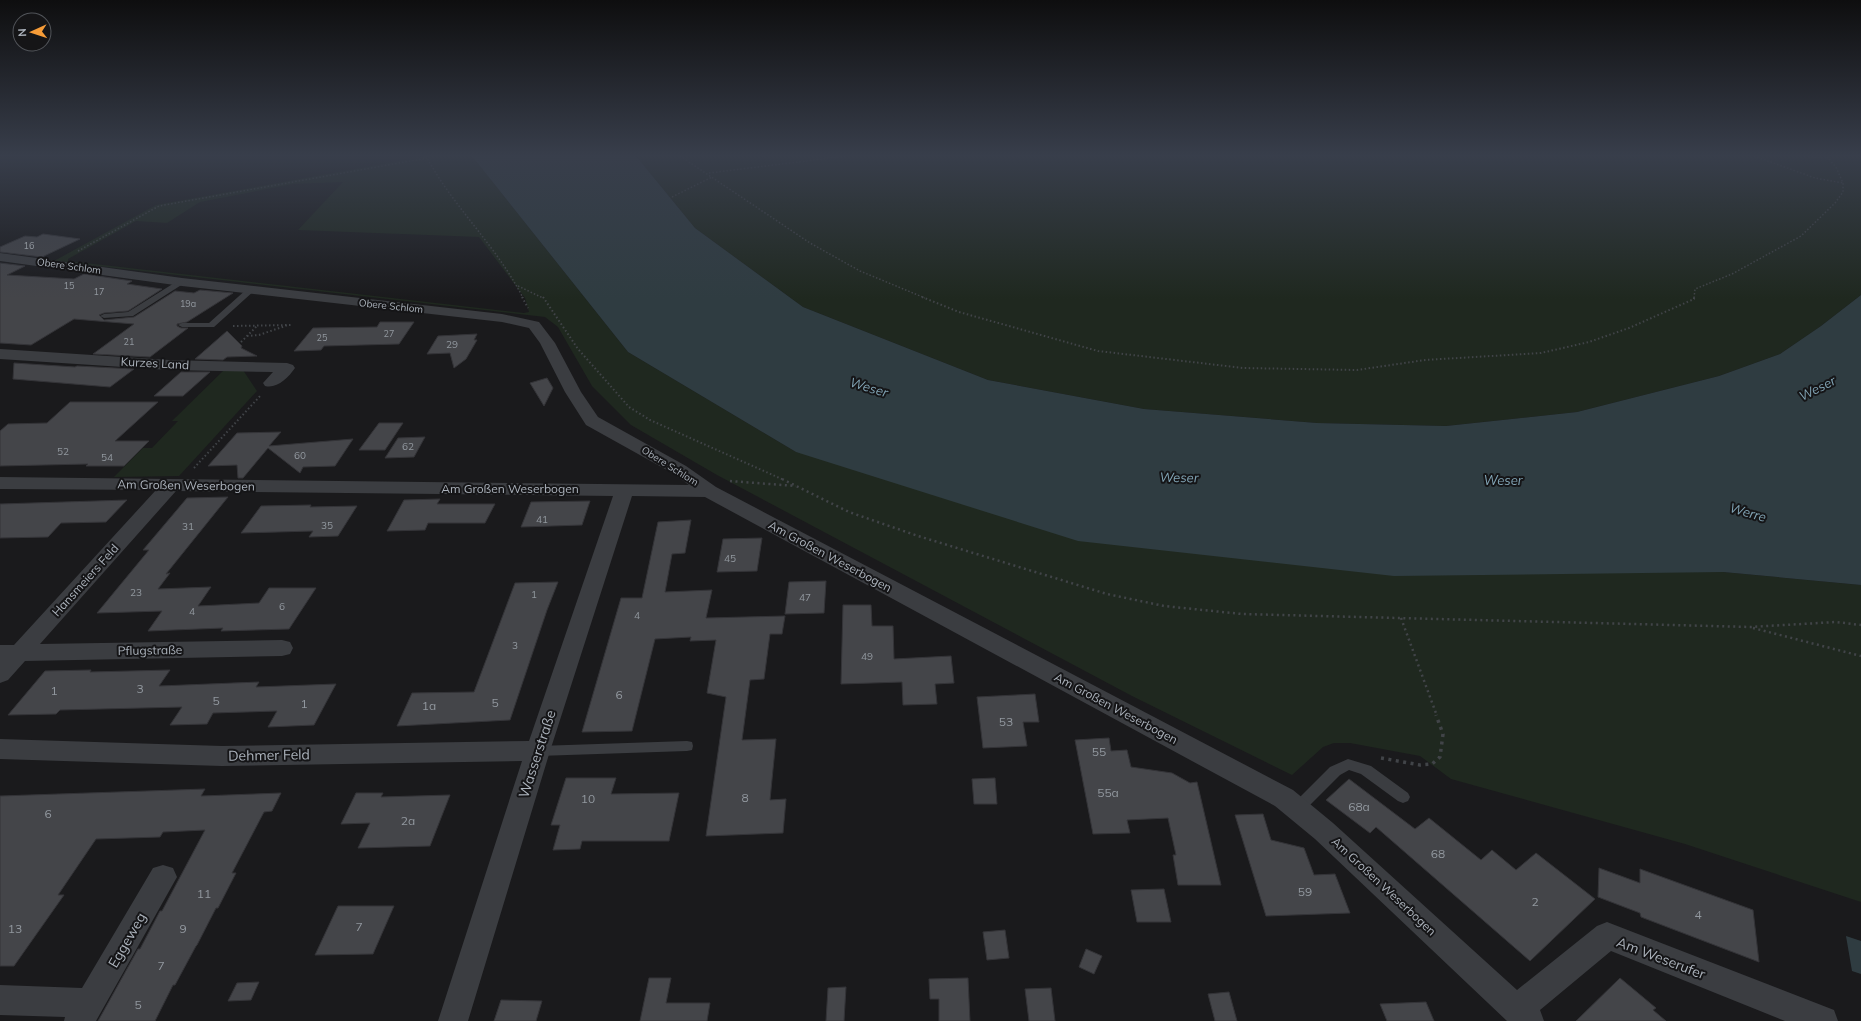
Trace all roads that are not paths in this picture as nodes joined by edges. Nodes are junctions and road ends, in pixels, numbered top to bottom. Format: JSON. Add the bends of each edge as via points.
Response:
{"nodes":[{"id":1,"x":0,"y":257,"type":"edge"},
{"id":2,"x":182,"y":282,"type":"junction"},
{"id":3,"x":251,"y":290,"type":"junction"},
{"id":4,"x":104,"y":316,"type":"dead end"},
{"id":5,"x":182,"y":325,"type":"dead end"},
{"id":6,"x":0,"y":354,"type":"edge"},
{"id":7,"x":271,"y":383,"type":"road end"},
{"id":8,"x":0,"y":483,"type":"edge"},
{"id":9,"x":173,"y":486,"type":"junction"},
{"id":10,"x":625,"y":489,"type":"junction"},
{"id":11,"x":712,"y":493,"type":"junction"},
{"id":12,"x":282,"y":648,"type":"dead end"},
{"id":13,"x":9,"y":653,"type":"edge"},
{"id":14,"x":0,"y":674,"type":"edge"},
{"id":15,"x":686,"y":746,"type":"dead end"},
{"id":16,"x":0,"y":749,"type":"edge"},
{"id":17,"x":538,"y":751,"type":"junction"},
{"id":18,"x":1403,"y":797,"type":"dead end"},
{"id":19,"x":1297,"y":809,"type":"junction"},
{"id":20,"x":163,"y":876,"type":"dead end"},
{"id":21,"x":0,"y":1000,"type":"edge"},
{"id":22,"x":85,"y":1012,"type":"edge"},
{"id":23,"x":1523,"y":1015,"type":"edge"},
{"id":24,"x":453,"y":1021,"type":"edge"},
{"id":25,"x":1823,"y":1021,"type":"edge"}],
"edges":[{"from":1,"to":2,"type":"street","name":"Obere Schlom"},
{"from":2,"to":3,"type":"street","name":"Obere Schlom"},
{"from":2,"to":4,"type":"lane","via":[[130,314]]},
{"from":3,"to":5,"type":"lane","via":[[211,325]]},
{"from":3,"to":11,"type":"street","name":"Obere Schlom","via":[[502,318],[534,325],[547,343],[572,392],[592,421],[680,470]]},
{"from":6,"to":7,"type":"street","name":"Kurzes Land","via":[[169,365],[287,368]]},
{"from":8,"to":9,"type":"street","name":"Am Großen Weserbogen"},
{"from":9,"to":10,"type":"street","name":"Am Großen Weserbogen"},
{"from":9,"to":13,"type":"street","name":"Hansmeiers Feld"},
{"from":10,"to":11,"type":"street","name":"Am Großen Weserbogen"},
{"from":10,"to":17,"type":"street","name":"Wasserstraße"},
{"from":11,"to":19,"type":"street","name":"Am Großen Weserbogen","via":[[1284,798]]},
{"from":12,"to":13,"type":"street","name":"Pflugstraße"},
{"from":13,"to":14,"type":"street","name":"Hansmeiers Feld"},
{"from":15,"to":17,"type":"lane"},
{"from":16,"to":17,"type":"street","name":"Dehmer Feld","via":[[222,756]]},
{"from":17,"to":24,"type":"street","name":"Wasserstraße"},
{"from":18,"to":19,"type":"lane","via":[[1366,770],[1348,764],[1334,771]]},
{"from":19,"to":23,"type":"street","name":"Am Großen Weserbogen"},
{"from":20,"to":22,"type":"street","name":"Eggeweg"},
{"from":21,"to":22,"type":"street","name":"Eggeweg"},
{"from":23,"to":25,"type":"street","name":"Am Weserufer","via":[[1607,936]]}]}
